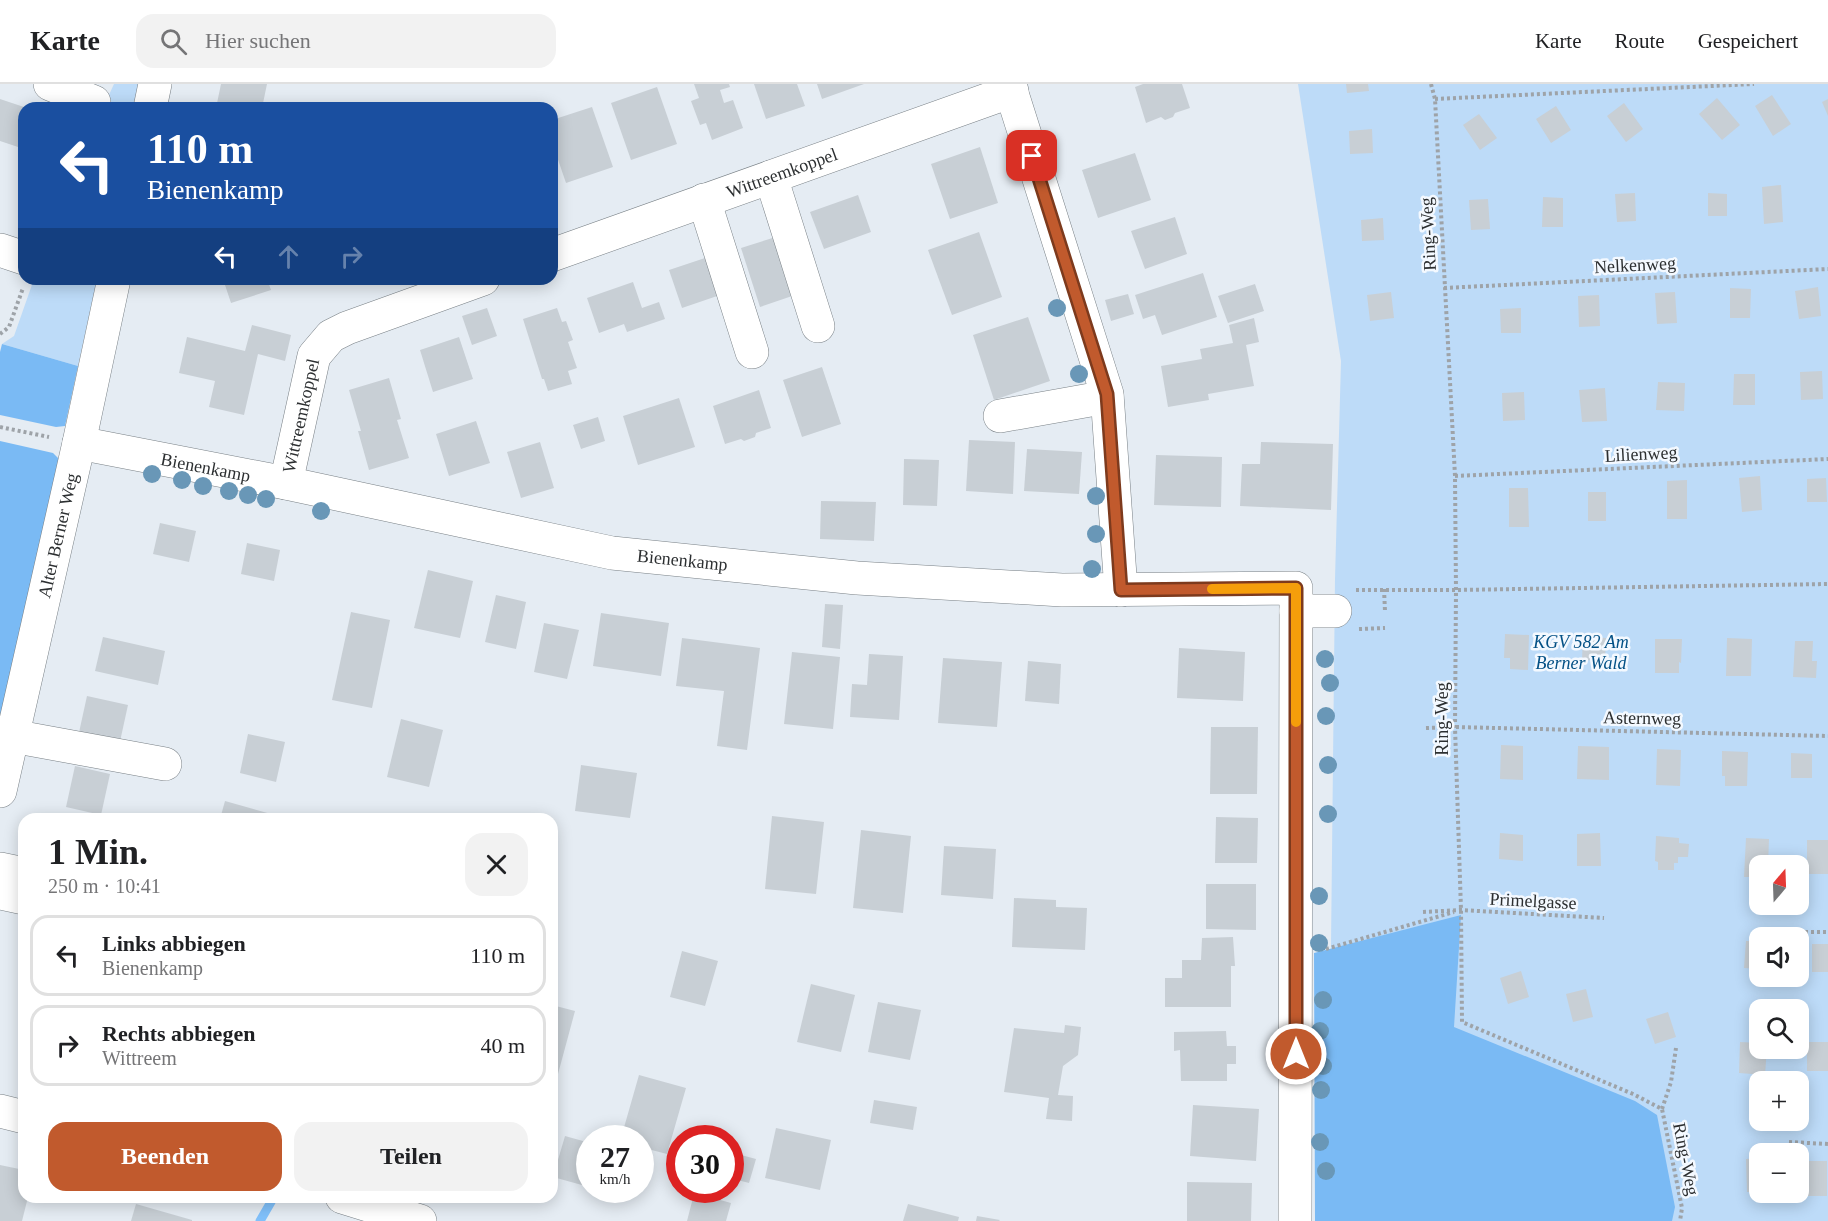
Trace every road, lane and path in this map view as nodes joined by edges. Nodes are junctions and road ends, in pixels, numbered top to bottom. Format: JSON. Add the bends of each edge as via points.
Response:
{"nodes":[{"id":1,"x":50,"y":84,"type":"edge"},
{"id":2,"x":155,"y":84,"type":"edge"},
{"id":3,"x":1431,"y":84,"type":"edge"},
{"id":4,"x":1754,"y":84,"type":"edge"},
{"id":5,"x":1011,"y":88,"type":"edge"},
{"id":6,"x":1435,"y":99,"type":"junction"},
{"id":7,"x":94,"y":102,"type":"dead end"},
{"id":8,"x":151,"y":102,"type":"edge"},
{"id":9,"x":771,"y":177,"type":"junction"},
{"id":10,"x":704,"y":200,"type":"junction"},
{"id":11,"x":0,"y":250,"type":"edge"},
{"id":12,"x":558,"y":253,"type":"edge"},
{"id":13,"x":18,"y":256,"type":"edge"},
{"id":14,"x":1828,"y":269,"type":"edge"},
{"id":15,"x":24,"y":285,"type":"edge"},
{"id":16,"x":113,"y":285,"type":"edge"},
{"id":17,"x":466,"y":285,"type":"edge"},
{"id":18,"x":1444,"y":288,"type":"junction"},
{"id":19,"x":818,"y":326,"type":"dead end"},
{"id":20,"x":0,"y":334,"type":"edge"},
{"id":21,"x":752,"y":352,"type":"dead end"},
{"id":22,"x":1107,"y":397,"type":"junction"},
{"id":23,"x":1000,"y":416,"type":"dead end"},
{"id":24,"x":0,"y":427,"type":"edge"},
{"id":25,"x":79,"y":443,"type":"junction"},
{"id":26,"x":1828,"y":459,"type":"edge"},
{"id":27,"x":1455,"y":476,"type":"junction"},
{"id":28,"x":286,"y":483,"type":"junction"},
{"id":29,"x":1828,"y":584,"type":"edge"},
{"id":30,"x":1384,"y":589,"type":"junction"},
{"id":31,"x":1121,"y":590,"type":"junction"},
{"id":32,"x":1456,"y":590,"type":"junction"},
{"id":33,"x":1296,"y":600,"type":"junction"},
{"id":34,"x":1341,"y":601,"type":"joint"},
{"id":35,"x":1385,"y":611,"type":"dead end"},
{"id":36,"x":1455,"y":727,"type":"junction"},
{"id":37,"x":1426,"y":728,"type":"dead end"},
{"id":38,"x":12,"y":736,"type":"junction"},
{"id":39,"x":1828,"y":736,"type":"edge"},
{"id":40,"x":165,"y":764,"type":"dead end"},
{"id":41,"x":0,"y":791,"type":"edge"},
{"id":42,"x":0,"y":869,"type":"edge"},
{"id":43,"x":18,"y":873,"type":"edge"},
{"id":44,"x":0,"y":893,"type":"edge"},
{"id":45,"x":18,"y":897,"type":"edge"},
{"id":46,"x":1461,"y":910,"type":"junction"},
{"id":47,"x":1423,"y":912,"type":"dead end"},
{"id":48,"x":1604,"y":918,"type":"dead end"},
{"id":49,"x":1809,"y":932,"type":"edge"},
{"id":50,"x":1828,"y":932,"type":"edge"},
{"id":51,"x":1296,"y":958,"type":"junction"},
{"id":52,"x":1676,"y":1048,"type":"dead end"},
{"id":53,"x":1662,"y":1108,"type":"junction"},
{"id":54,"x":0,"y":1111,"type":"edge"},
{"id":55,"x":18,"y":1116,"type":"edge"},
{"id":56,"x":1789,"y":1142,"type":"dead end"},
{"id":57,"x":1828,"y":1144,"type":"edge"},
{"id":58,"x":362,"y":1203,"type":"edge"},
{"id":59,"x":420,"y":1221,"type":"edge"},
{"id":60,"x":1295,"y":1221,"type":"edge"},
{"id":61,"x":1680,"y":1221,"type":"edge"}],
"edges":[{"from":1,"to":7,"type":"street"},
{"from":2,"to":8,"type":"street"},
{"from":3,"to":6,"type":"path","name":"Ring-Weg"},
{"from":4,"to":6,"type":"path"},
{"from":5,"to":9,"type":"street","name":"Wittreemkoppel"},
{"from":5,"to":22,"type":"street"},
{"from":6,"to":18,"type":"path","name":"Ring-Weg"},
{"from":9,"to":10,"type":"street","name":"Wittreemkoppel"},
{"from":9,"to":19,"type":"street"},
{"from":10,"to":12,"type":"street","name":"Wittreemkoppel"},
{"from":10,"to":21,"type":"street"},
{"from":11,"to":13,"type":"street"},
{"from":14,"to":18,"type":"path","name":"Nelkenweg"},
{"from":15,"to":20,"type":"path","via":[[9,327]]},
{"from":16,"to":25,"type":"street","name":"Alter Berner Weg"},
{"from":17,"to":28,"type":"street","name":"Wittreemkoppel","via":[[331,336],[314,356]]},
{"from":18,"to":27,"type":"path","name":"Ring-Weg"},
{"from":22,"to":23,"type":"street"},
{"from":22,"to":31,"type":"street"},
{"from":24,"to":25,"type":"path"},
{"from":25,"to":28,"type":"street","name":"Bienenkamp"},
{"from":25,"to":38,"type":"street","name":"Alter Berner Weg"},
{"from":26,"to":27,"type":"path","name":"Lilienweg"},
{"from":27,"to":32,"type":"path","name":"Ring-Weg"},
{"from":28,"to":31,"type":"street","name":"Bienenkamp","via":[[612,554],[857,578]]},
{"from":29,"to":32,"type":"path"},
{"from":30,"to":32,"type":"path"},
{"from":30,"to":34,"type":"path"},
{"from":30,"to":35,"type":"path"},
{"from":31,"to":33,"type":"street","name":"Bienenkamp"},
{"from":32,"to":36,"type":"path","name":"Ring-Weg"},
{"from":33,"to":34,"type":"street","name":"Bienenkamp"},
{"from":33,"to":51,"type":"street"},
{"from":36,"to":37,"type":"path","name":"Asternweg"},
{"from":36,"to":39,"type":"path","name":"Asternweg"},
{"from":36,"to":46,"type":"path","name":"Ring-Weg"},
{"from":38,"to":40,"type":"street"},
{"from":38,"to":41,"type":"street","name":"Alter Berner Weg"},
{"from":42,"to":43,"type":"street"},
{"from":44,"to":45,"type":"street"},
{"from":46,"to":47,"type":"path"},
{"from":46,"to":48,"type":"path","name":"Primelgasse"},
{"from":46,"to":51,"type":"path"},
{"from":46,"to":53,"type":"path","name":"Ring-Weg","via":[[1462,1022]]},
{"from":49,"to":50,"type":"path"},
{"from":51,"to":60,"type":"street"},
{"from":52,"to":53,"type":"path"},
{"from":53,"to":61,"type":"path","name":"Ring-Weg","via":[[1682,1208]]},
{"from":54,"to":55,"type":"street"},
{"from":56,"to":57,"type":"path"},
{"from":58,"to":59,"type":"street"}]}
